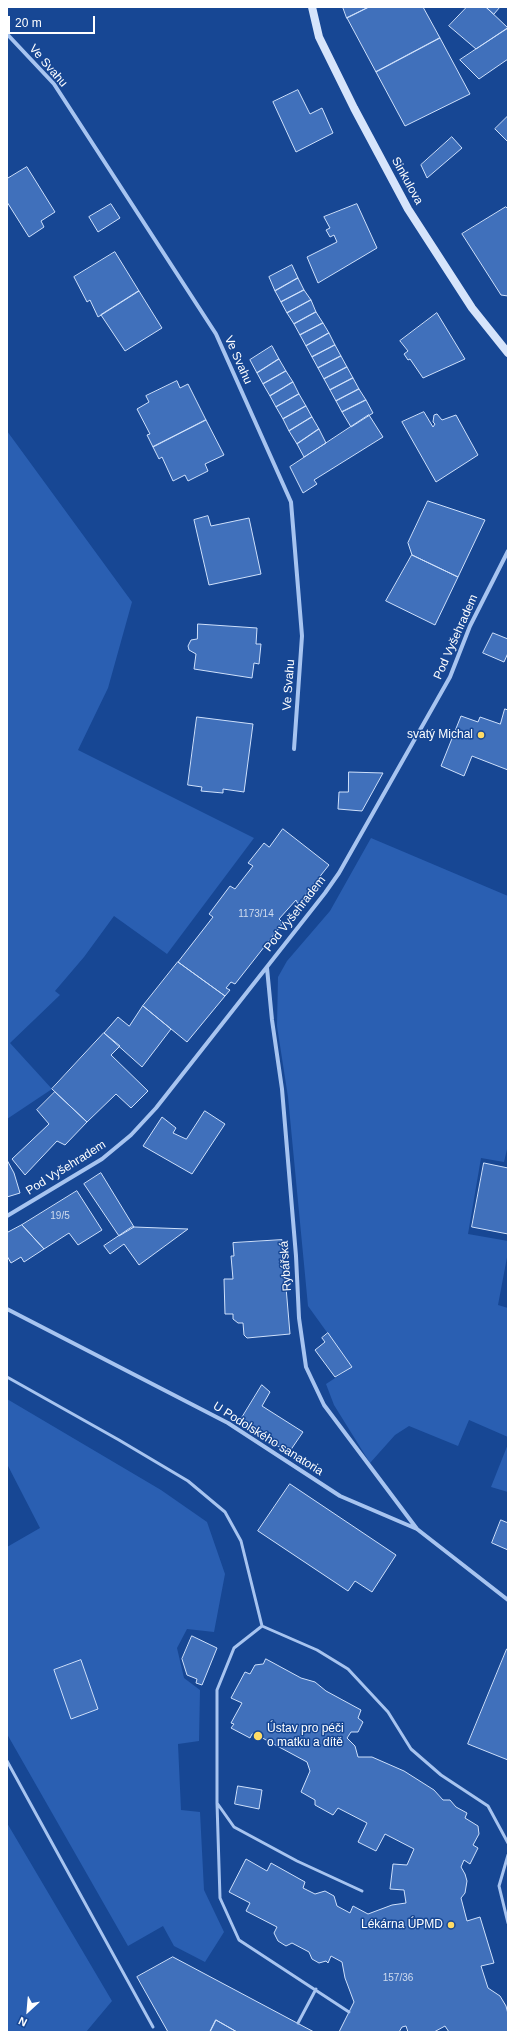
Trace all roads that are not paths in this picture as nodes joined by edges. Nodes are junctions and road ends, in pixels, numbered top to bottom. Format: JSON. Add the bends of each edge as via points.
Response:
{"nodes":[{"id":1,"x":312,"y":7,"type":"edge"},
{"id":2,"x":7,"y":34,"type":"edge"},
{"id":3,"x":508,"y":353,"type":"edge"},
{"id":4,"x":508,"y":551,"type":"edge"},
{"id":5,"x":294,"y":749,"type":"dead end"},
{"id":6,"x":267,"y":967,"type":"junction"},
{"id":7,"x":7,"y":1216,"type":"edge"},
{"id":8,"x":7,"y":1309,"type":"edge"},
{"id":9,"x":7,"y":1377,"type":"edge"},
{"id":10,"x":417,"y":1529,"type":"junction"},
{"id":11,"x":508,"y":1600,"type":"edge"},
{"id":12,"x":262,"y":1626,"type":"junction"},
{"id":13,"x":7,"y":1761,"type":"edge"},
{"id":14,"x":217,"y":1802,"type":"junction"},
{"id":15,"x":508,"y":1843,"type":"edge"},
{"id":16,"x":508,"y":1855,"type":"edge"},
{"id":17,"x":362,"y":1891,"type":"dead end"},
{"id":18,"x":508,"y":1922,"type":"edge"},
{"id":19,"x":316,"y":1989,"type":"junction"},
{"id":20,"x":349,"y":2012,"type":"dead end"},
{"id":21,"x":298,"y":2024,"type":"dead end"},
{"id":22,"x":153,"y":2027,"type":"dead end"}],
"edges":[{"from":1,"to":3,"type":"street","name":"Sinkulova","via":[[323,44],[408,208],[472,308]]},
{"from":2,"to":5,"type":"street","name":"Ve Svahu","via":[[54,84],[216,334],[291,502],[302,636]]},
{"from":4,"to":6,"type":"street","name":"Pod Vyšehradem","via":[[470,626],[450,677],[339,873]]},
{"from":6,"to":7,"type":"street","name":"Pod Vyšehradem","via":[[156,1108],[131,1135],[102,1159]]},
{"from":6,"to":10,"type":"street","name":"Rybářská","via":[[282,1088],[299,1318],[306,1368],[324,1405]]},
{"from":8,"to":10,"type":"street","name":"U Podolského sanatoria","via":[[228,1423],[340,1496]]},
{"from":9,"to":12,"type":"lane","via":[[188,1481],[225,1512],[241,1541]]},
{"from":10,"to":11,"type":"street","name":"U Podolského sanatoria"},
{"from":12,"to":14,"type":"lane","via":[[234,1648],[217,1690]]},
{"from":12,"to":15,"type":"lane","via":[[317,1650],[348,1669],[388,1712],[411,1749],[441,1775],[488,1806]]},
{"from":13,"to":22,"type":"lane"},
{"from":14,"to":17,"type":"lane","via":[[234,1827],[297,1861]]},
{"from":14,"to":19,"type":"lane","via":[[220,1898],[239,1940]]},
{"from":16,"to":18,"type":"lane","via":[[499,1886]]},
{"from":19,"to":20,"type":"lane"},
{"from":19,"to":21,"type":"lane"}]}
